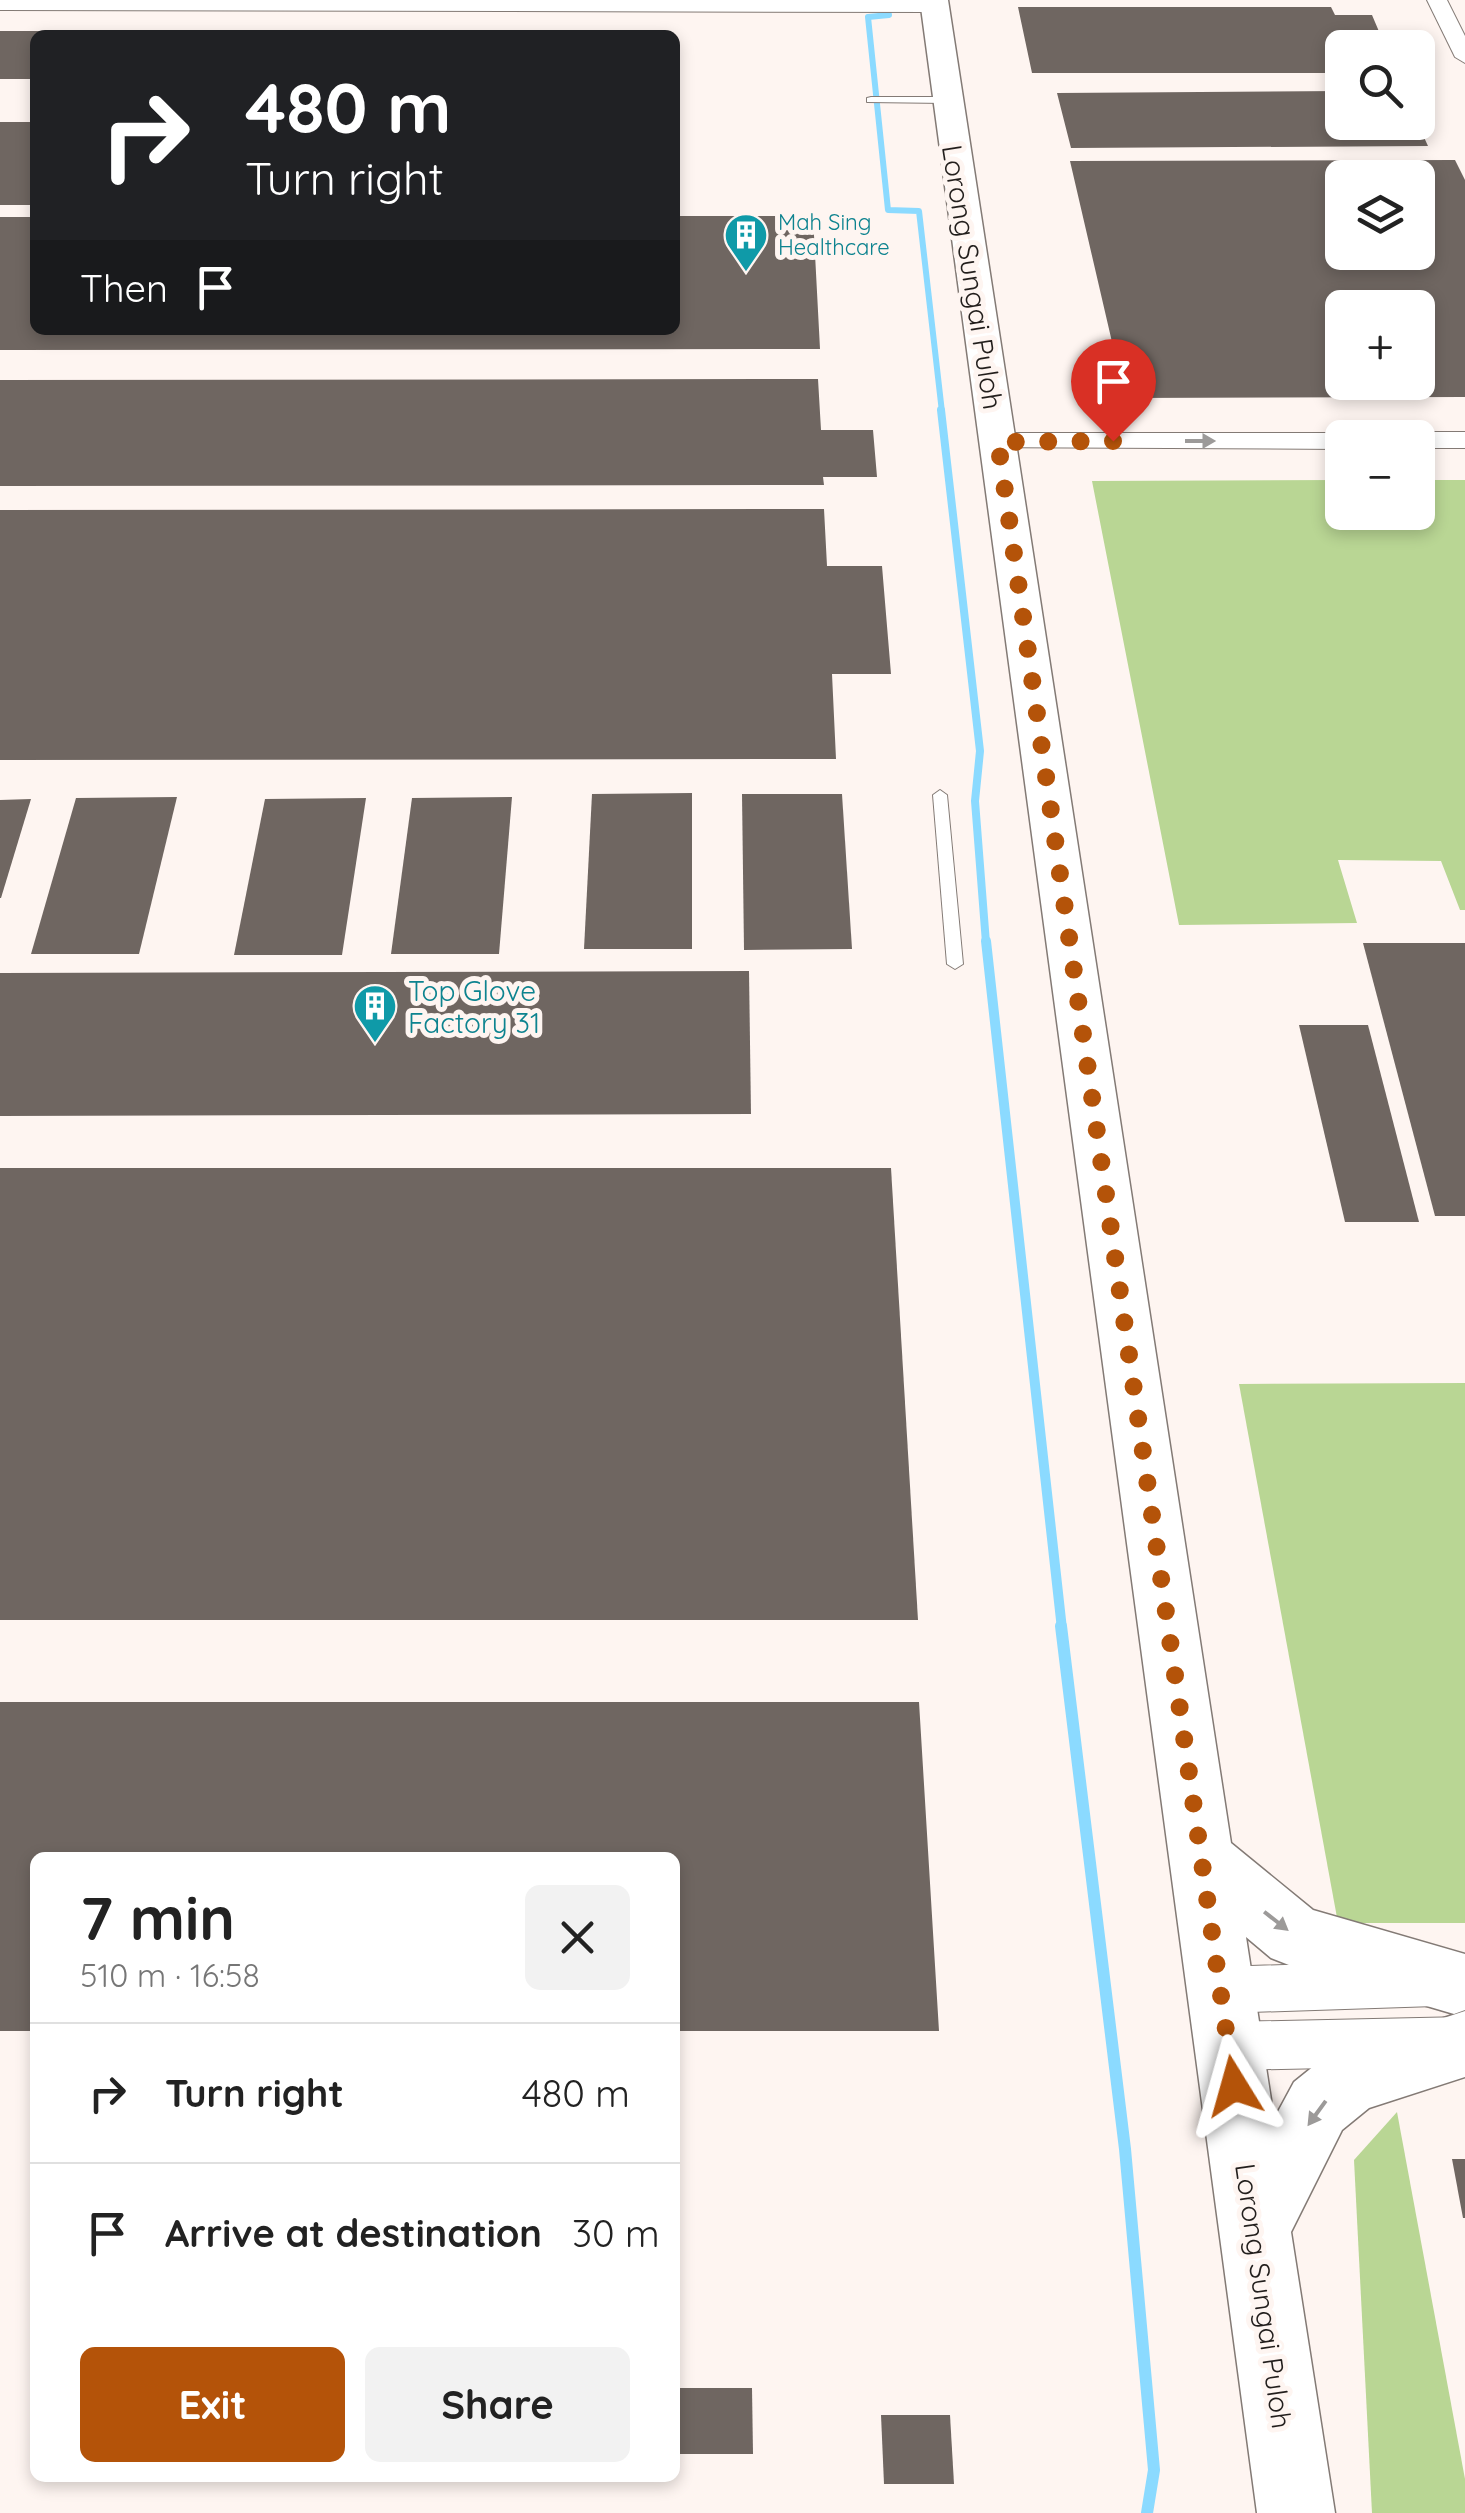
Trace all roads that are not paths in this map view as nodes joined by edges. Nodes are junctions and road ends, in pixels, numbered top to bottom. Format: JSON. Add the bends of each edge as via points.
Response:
{"nodes":[{"id":1,"x":1437,"y":0,"type":"edge"},
{"id":2,"x":422,"y":2,"type":"edge"},
{"id":3,"x":0,"y":4,"type":"edge"},
{"id":4,"x":924,"y":4,"type":"edge"},
{"id":5,"x":1465,"y":57,"type":"edge"},
{"id":6,"x":871,"y":100,"type":"dead end"},
{"id":7,"x":926,"y":100,"type":"junction"},
{"id":8,"x":1435,"y":440,"type":"edge"},
{"id":9,"x":1465,"y":440,"type":"edge"},
{"id":10,"x":1325,"y":441,"type":"edge"},
{"id":11,"x":1000,"y":454,"type":"junction"},
{"id":12,"x":1325,"y":464,"type":"edge"},
{"id":13,"x":1435,"y":465,"type":"edge"},
{"id":14,"x":1465,"y":465,"type":"edge"},
{"id":15,"x":940,"y":795,"type":"dead end"},
{"id":16,"x":956,"y":964,"type":"dead end"},
{"id":17,"x":1202,"y":1858,"type":"junction"},
{"id":18,"x":1220,"y":1990,"type":"junction"},
{"id":19,"x":1462,"y":2013,"type":"edge"},
{"id":20,"x":1229,"y":2046,"type":"junction"},
{"id":21,"x":1255,"y":2228,"type":"junction"},
{"id":22,"x":1296,"y":2513,"type":"edge"}],
"edges":[{"from":1,"to":5,"type":"street"},
{"from":2,"to":3,"type":"street"},
{"from":2,"to":4,"type":"street"},
{"from":4,"to":7,"type":"street","name":"Lorong Sungai Puloh"},
{"from":6,"to":7,"type":"lane"},
{"from":7,"to":11,"type":"street","name":"Lorong Sungai Puloh"},
{"from":8,"to":9,"type":"street"},
{"from":11,"to":10,"type":"street","one_way":true},
{"from":11,"to":12,"type":"street"},
{"from":11,"to":17,"type":"street","name":"Lorong Sungai Puloh"},
{"from":13,"to":14,"type":"street"},
{"from":15,"to":16,"type":"lane"},
{"from":17,"to":18,"type":"street","name":"Lorong Sungai Puloh"},
{"from":17,"to":19,"type":"street","one_way":true,"via":[[1294,1936]]},
{"from":18,"to":19,"type":"street"},
{"from":18,"to":20,"type":"street","name":"Lorong Sungai Puloh"},
{"from":19,"to":20,"type":"street"},
{"from":19,"to":21,"type":"street","one_way":true,"via":[[1318,2106]]},
{"from":20,"to":21,"type":"street","name":"Lorong Sungai Puloh"},
{"from":21,"to":22,"type":"street","name":"Lorong Sungai Puloh"}]}
